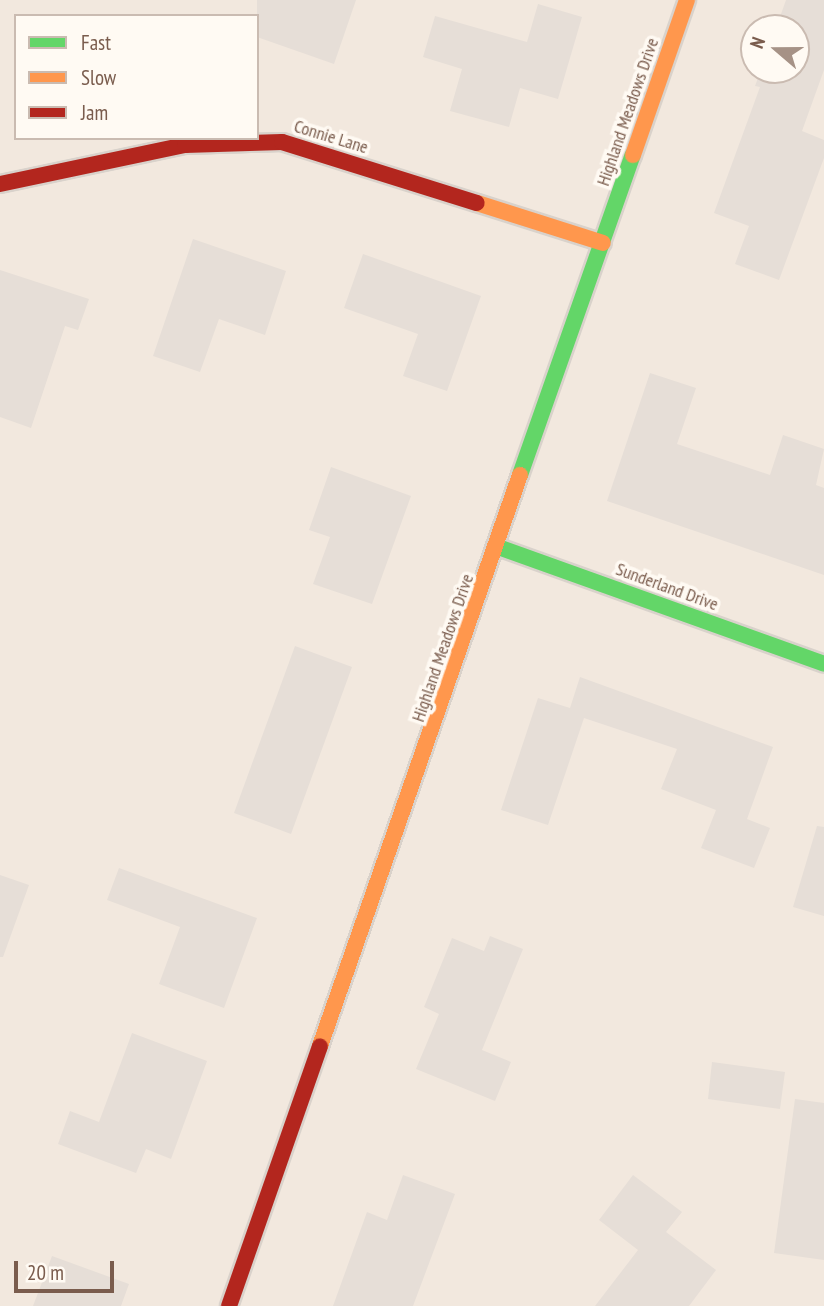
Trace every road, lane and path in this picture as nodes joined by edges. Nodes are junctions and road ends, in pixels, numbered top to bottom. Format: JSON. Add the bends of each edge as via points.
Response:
{"nodes":[{"id":1,"x":687,"y":0,"type":"edge"},
{"id":2,"x":224,"y":140,"type":"edge"},
{"id":3,"x":259,"y":140,"type":"edge"},
{"id":4,"x":0,"y":184,"type":"edge"},
{"id":5,"x":603,"y":243,"type":"junction"},
{"id":6,"x":498,"y":547,"type":"junction"},
{"id":7,"x":824,"y":664,"type":"edge"},
{"id":8,"x":229,"y":1306,"type":"edge"}],
"edges":[{"from":1,"to":5,"type":"street","name":"Highland Meadows Drive"},
{"from":2,"to":4,"type":"street","name":"Connie Lane"},
{"from":3,"to":5,"type":"street","name":"Connie Lane","via":[[282,142]]},
{"from":5,"to":6,"type":"street","name":"Highland Meadows Drive"},
{"from":6,"to":7,"type":"street","name":"Sunderland Drive"},
{"from":6,"to":8,"type":"street","name":"Highland Meadows Drive"}]}
